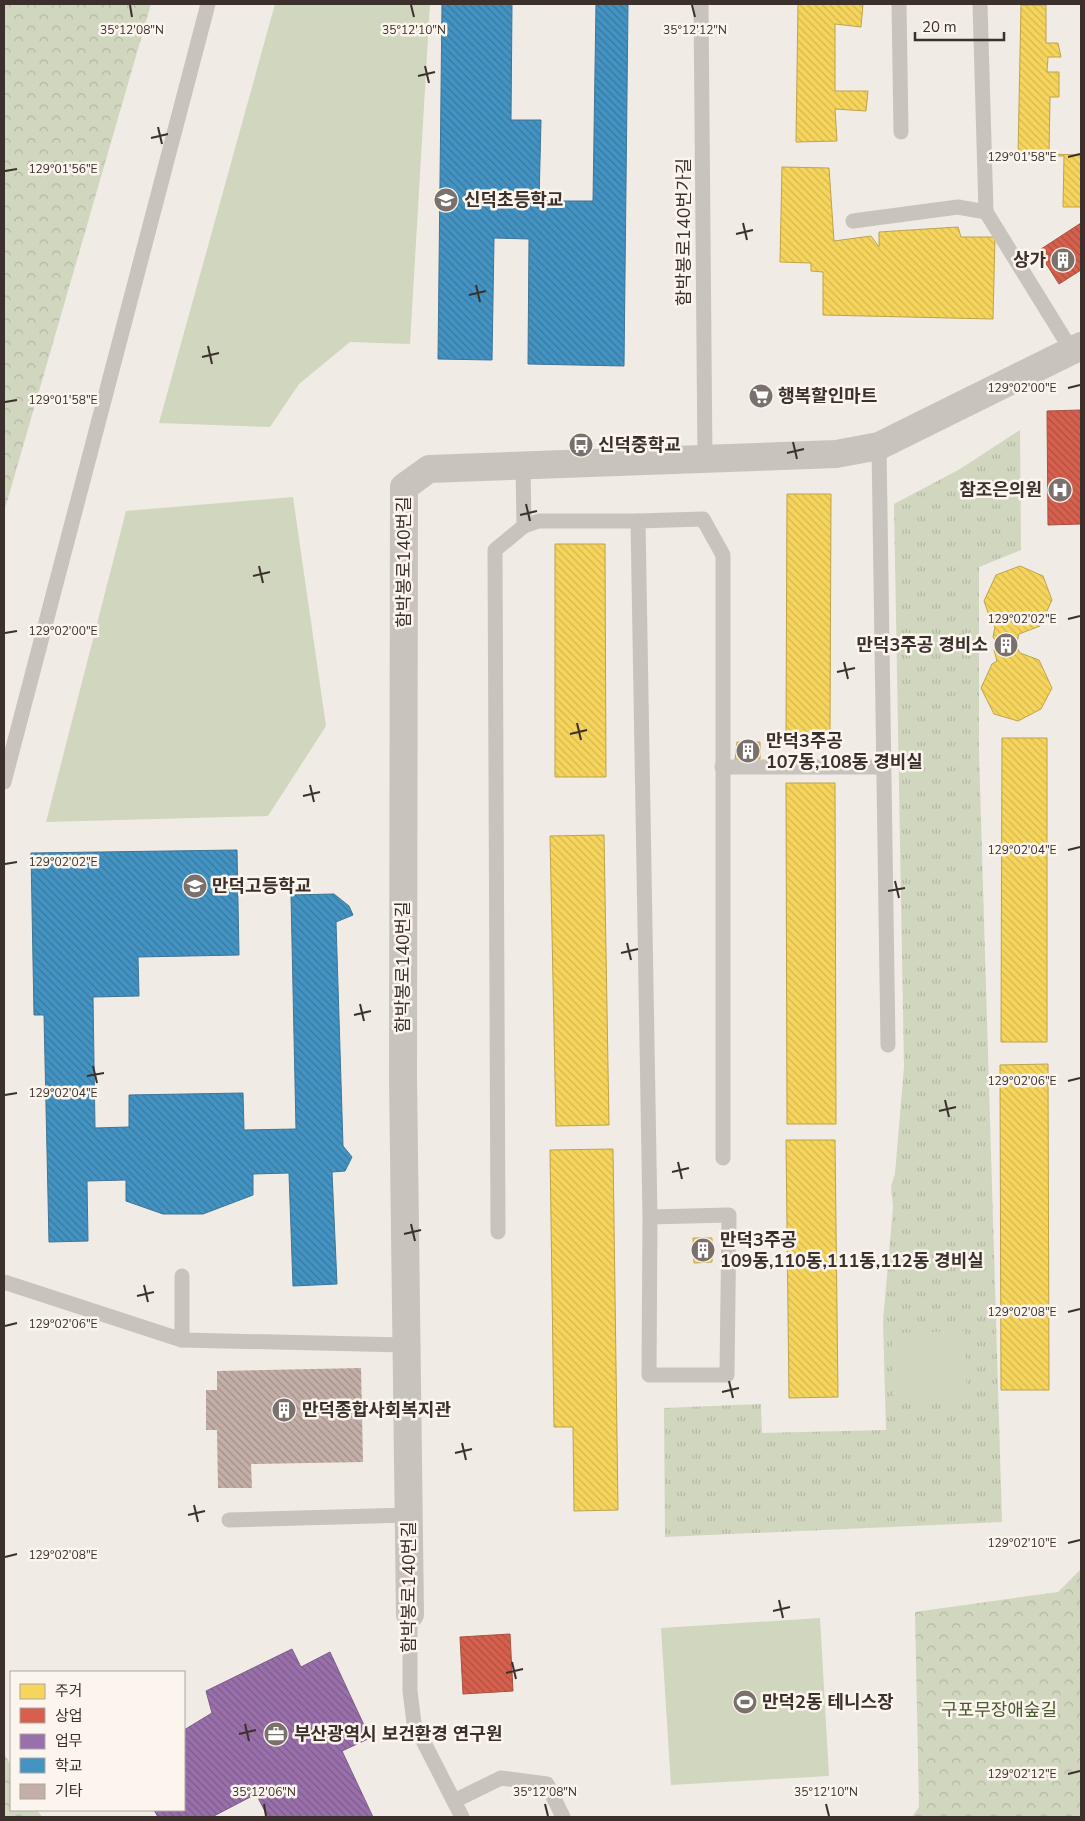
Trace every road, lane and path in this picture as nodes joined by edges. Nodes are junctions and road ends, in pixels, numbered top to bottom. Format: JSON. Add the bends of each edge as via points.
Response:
{"nodes":[{"id":1,"x":208,"y":4,"type":"edge"},
{"id":2,"x":701,"y":4,"type":"edge"},
{"id":3,"x":899,"y":4,"type":"edge"},
{"id":4,"x":980,"y":4,"type":"edge"},
{"id":5,"x":902,"y":132,"type":"dead end"},
{"id":6,"x":986,"y":212,"type":"junction"},
{"id":7,"x":853,"y":221,"type":"dead end"},
{"id":8,"x":1077,"y":348,"type":"edge"},
{"id":9,"x":879,"y":446,"type":"junction"},
{"id":10,"x":705,"y":461,"type":"junction"},
{"id":11,"x":523,"y":464,"type":"junction"},
{"id":12,"x":638,"y":521,"type":"junction"},
{"id":13,"x":524,"y":526,"type":"junction"},
{"id":14,"x":884,"y":767,"type":"junction"},
{"id":15,"x":722,"y":768,"type":"junction"},
{"id":16,"x":4,"y":782,"type":"edge"},
{"id":17,"x":888,"y":1045,"type":"dead end"},
{"id":18,"x":723,"y":1158,"type":"dead end"},
{"id":19,"x":650,"y":1217,"type":"junction"},
{"id":20,"x":498,"y":1232,"type":"dead end"},
{"id":21,"x":182,"y":1276,"type":"dead end"},
{"id":22,"x":4,"y":1282,"type":"edge"},
{"id":23,"x":182,"y":1340,"type":"junction"},
{"id":24,"x":405,"y":1345,"type":"junction"},
{"id":25,"x":409,"y":1515,"type":"junction"},
{"id":26,"x":228,"y":1520,"type":"dead end"},
{"id":27,"x":410,"y":1614,"type":"joint"},
{"id":28,"x":454,"y":1801,"type":"junction"},
{"id":29,"x":462,"y":1817,"type":"edge"},
{"id":30,"x":563,"y":1817,"type":"edge"}],
"edges":[{"from":1,"to":16,"type":"lane"},
{"from":2,"to":10,"type":"lane","name":"함박봉로140번가길"},
{"from":3,"to":5,"type":"lane"},
{"from":4,"to":6,"type":"lane"},
{"from":6,"to":7,"type":"lane","via":[[958,207]]},
{"from":6,"to":8,"type":"lane"},
{"from":8,"to":9,"type":"street","name":"함박봉로140번길"},
{"from":9,"to":10,"type":"street","name":"함박봉로140번길","via":[[836,454]]},
{"from":9,"to":14,"type":"lane"},
{"from":10,"to":11,"type":"street","name":"함박봉로140번길"},
{"from":11,"to":13,"type":"lane"},
{"from":11,"to":24,"type":"street","name":"함박봉로140번길","via":[[429,469],[404,487]]},
{"from":12,"to":13,"type":"lane","via":[[540,522]]},
{"from":12,"to":15,"type":"lane","via":[[703,519],[722,555]]},
{"from":12,"to":19,"type":"lane"},
{"from":13,"to":20,"type":"lane","via":[[495,550]]},
{"from":14,"to":15,"type":"lane"},
{"from":14,"to":17,"type":"lane"},
{"from":15,"to":18,"type":"lane"},
{"from":19,"to":19,"type":"lane","via":[[649,1375],[727,1375],[728,1215]]},
{"from":21,"to":23,"type":"lane"},
{"from":22,"to":23,"type":"lane"},
{"from":23,"to":24,"type":"lane"},
{"from":24,"to":25,"type":"street","name":"함박봉로140번길"},
{"from":25,"to":26,"type":"lane"},
{"from":25,"to":27,"type":"street","name":"함박봉로140번길"},
{"from":27,"to":28,"type":"lane","name":"함박봉로140번길","via":[[410,1691],[414,1723]]},
{"from":28,"to":29,"type":"lane","name":"함박봉로140번길"},
{"from":28,"to":30,"type":"lane","via":[[501,1778],[547,1784]]}]}
